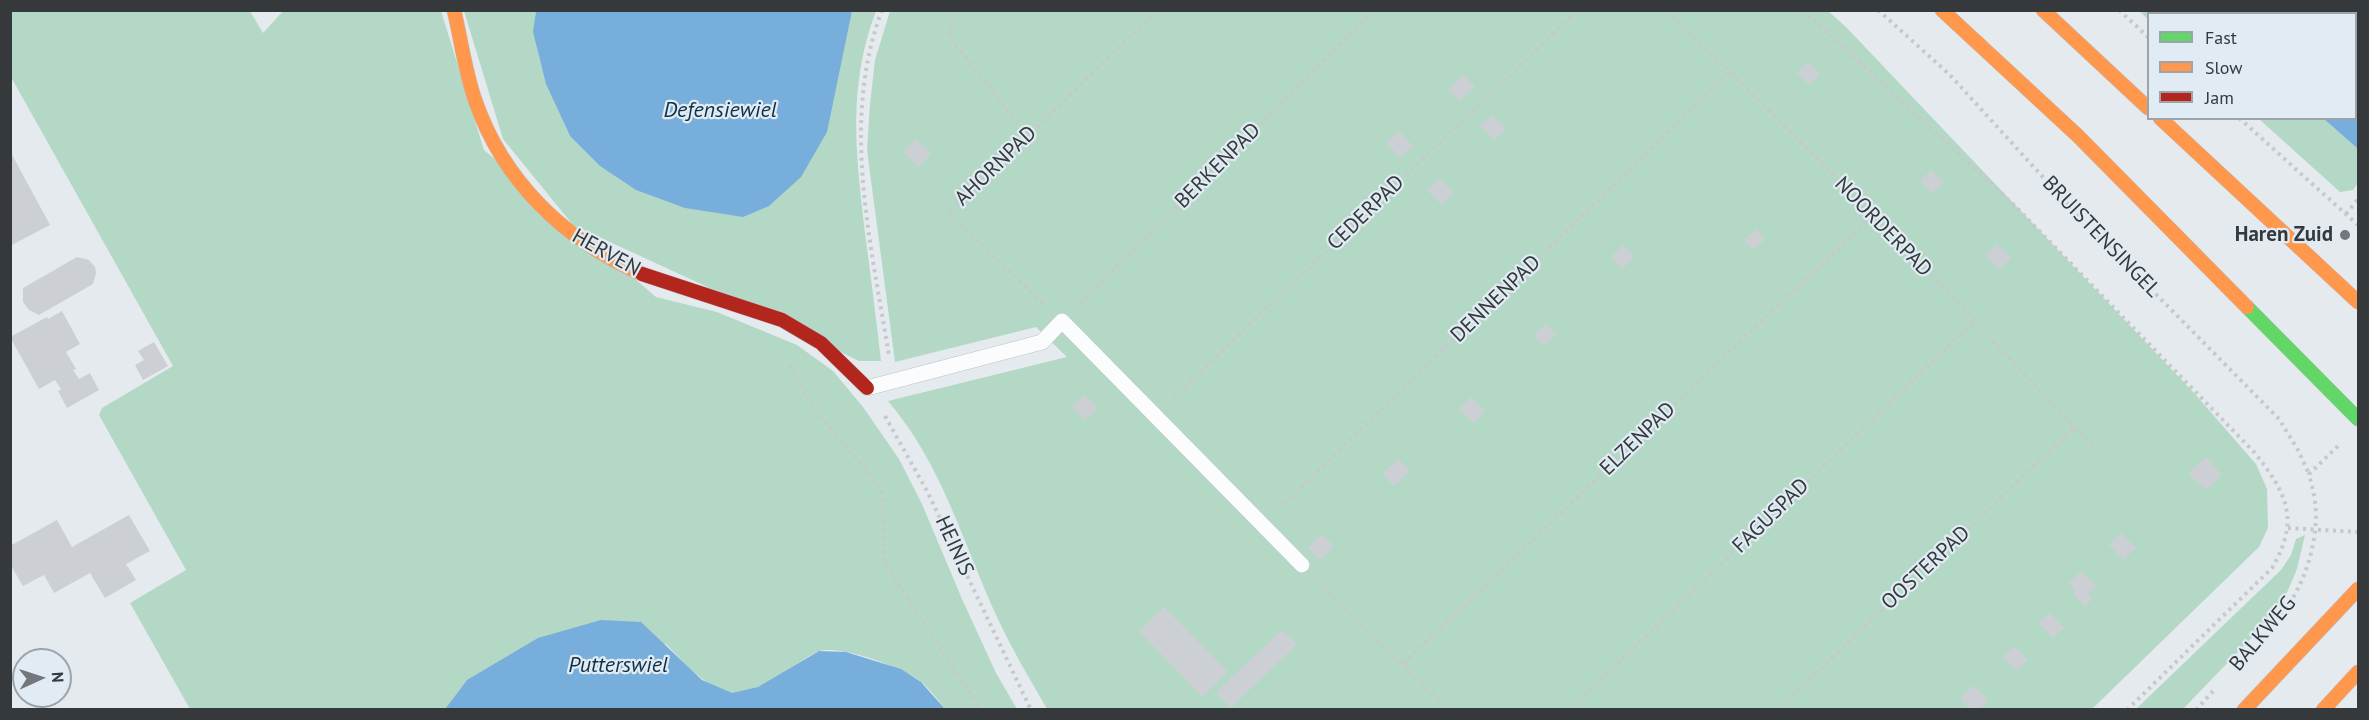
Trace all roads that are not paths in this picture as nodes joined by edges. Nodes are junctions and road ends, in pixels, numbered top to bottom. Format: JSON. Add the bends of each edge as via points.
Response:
{"nodes":[{"id":1,"x":454,"y":10,"type":"edge"},
{"id":2,"x":1942,"y":10,"type":"edge"},
{"id":3,"x":2043,"y":10,"type":"edge"},
{"id":4,"x":2147,"y":107,"type":"edge"},
{"id":5,"x":2162,"y":120,"type":"edge"},
{"id":6,"x":2358,"y":302,"type":"edge"},
{"id":7,"x":867,"y":388,"type":"joint"},
{"id":8,"x":2358,"y":419,"type":"edge"},
{"id":9,"x":1302,"y":565,"type":"road end"},
{"id":10,"x":2358,"y":589,"type":"edge"},
{"id":11,"x":2358,"y":672,"type":"edge"},
{"id":12,"x":2244,"y":710,"type":"edge"},
{"id":13,"x":2323,"y":710,"type":"edge"}],
"edges":[{"from":1,"to":7,"type":"main road","name":"HERVEN","via":[[476,101],[495,145],[528,196],[565,231],[651,277],[784,321],[821,343]]},
{"from":2,"to":8,"type":"main road","via":[[2078,136]]},
{"from":3,"to":4,"type":"main road"},
{"from":5,"to":6,"type":"main road"},
{"from":7,"to":9,"type":"lane","via":[[1042,342],[1062,321]]},
{"from":10,"to":12,"type":"main road","name":"BALKWEG"},
{"from":11,"to":13,"type":"main road"}]}
